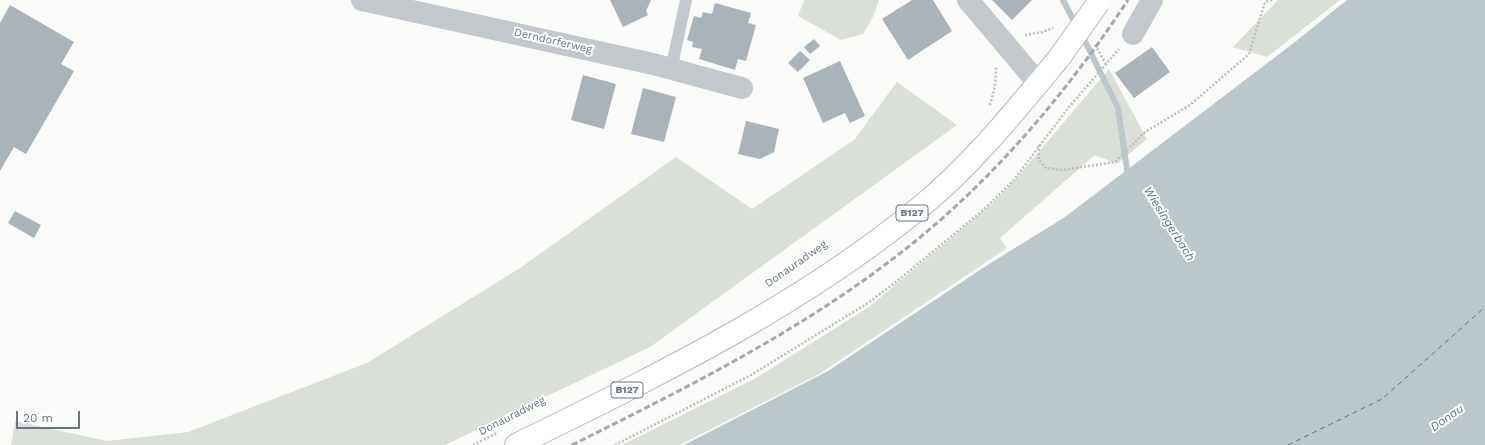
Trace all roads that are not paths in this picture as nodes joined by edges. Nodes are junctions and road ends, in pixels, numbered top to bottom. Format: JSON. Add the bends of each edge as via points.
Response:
{"nodes":[{"id":1,"x":362,"y":0,"type":"edge"},
{"id":2,"x":686,"y":0,"type":"edge"},
{"id":3,"x":968,"y":0,"type":"edge"},
{"id":4,"x":1152,"y":0,"type":"edge"},
{"id":5,"x":1099,"y":1,"type":"edge"},
{"id":6,"x":1133,"y":34,"type":"dead end"},
{"id":7,"x":671,"y":70,"type":"junction"},
{"id":8,"x":1038,"y":83,"type":"junction"},
{"id":9,"x":742,"y":88,"type":"dead end"},
{"id":10,"x":516,"y":445,"type":"edge"}],
"edges":[{"from":1,"to":7,"type":"street","name":"Derndorferweg","via":[[558,42]]},
{"from":2,"to":7,"type":"lane"},
{"from":3,"to":8,"type":"street"},
{"from":4,"to":6,"type":"street"},
{"from":5,"to":8,"type":"main road","number":"B127","bridge":true},
{"from":7,"to":9,"type":"street","name":"Derndorferweg"},
{"from":8,"to":10,"type":"main road","number":"B127","via":[[979,151],[919,208],[828,276],[735,333],[645,382]]}]}
